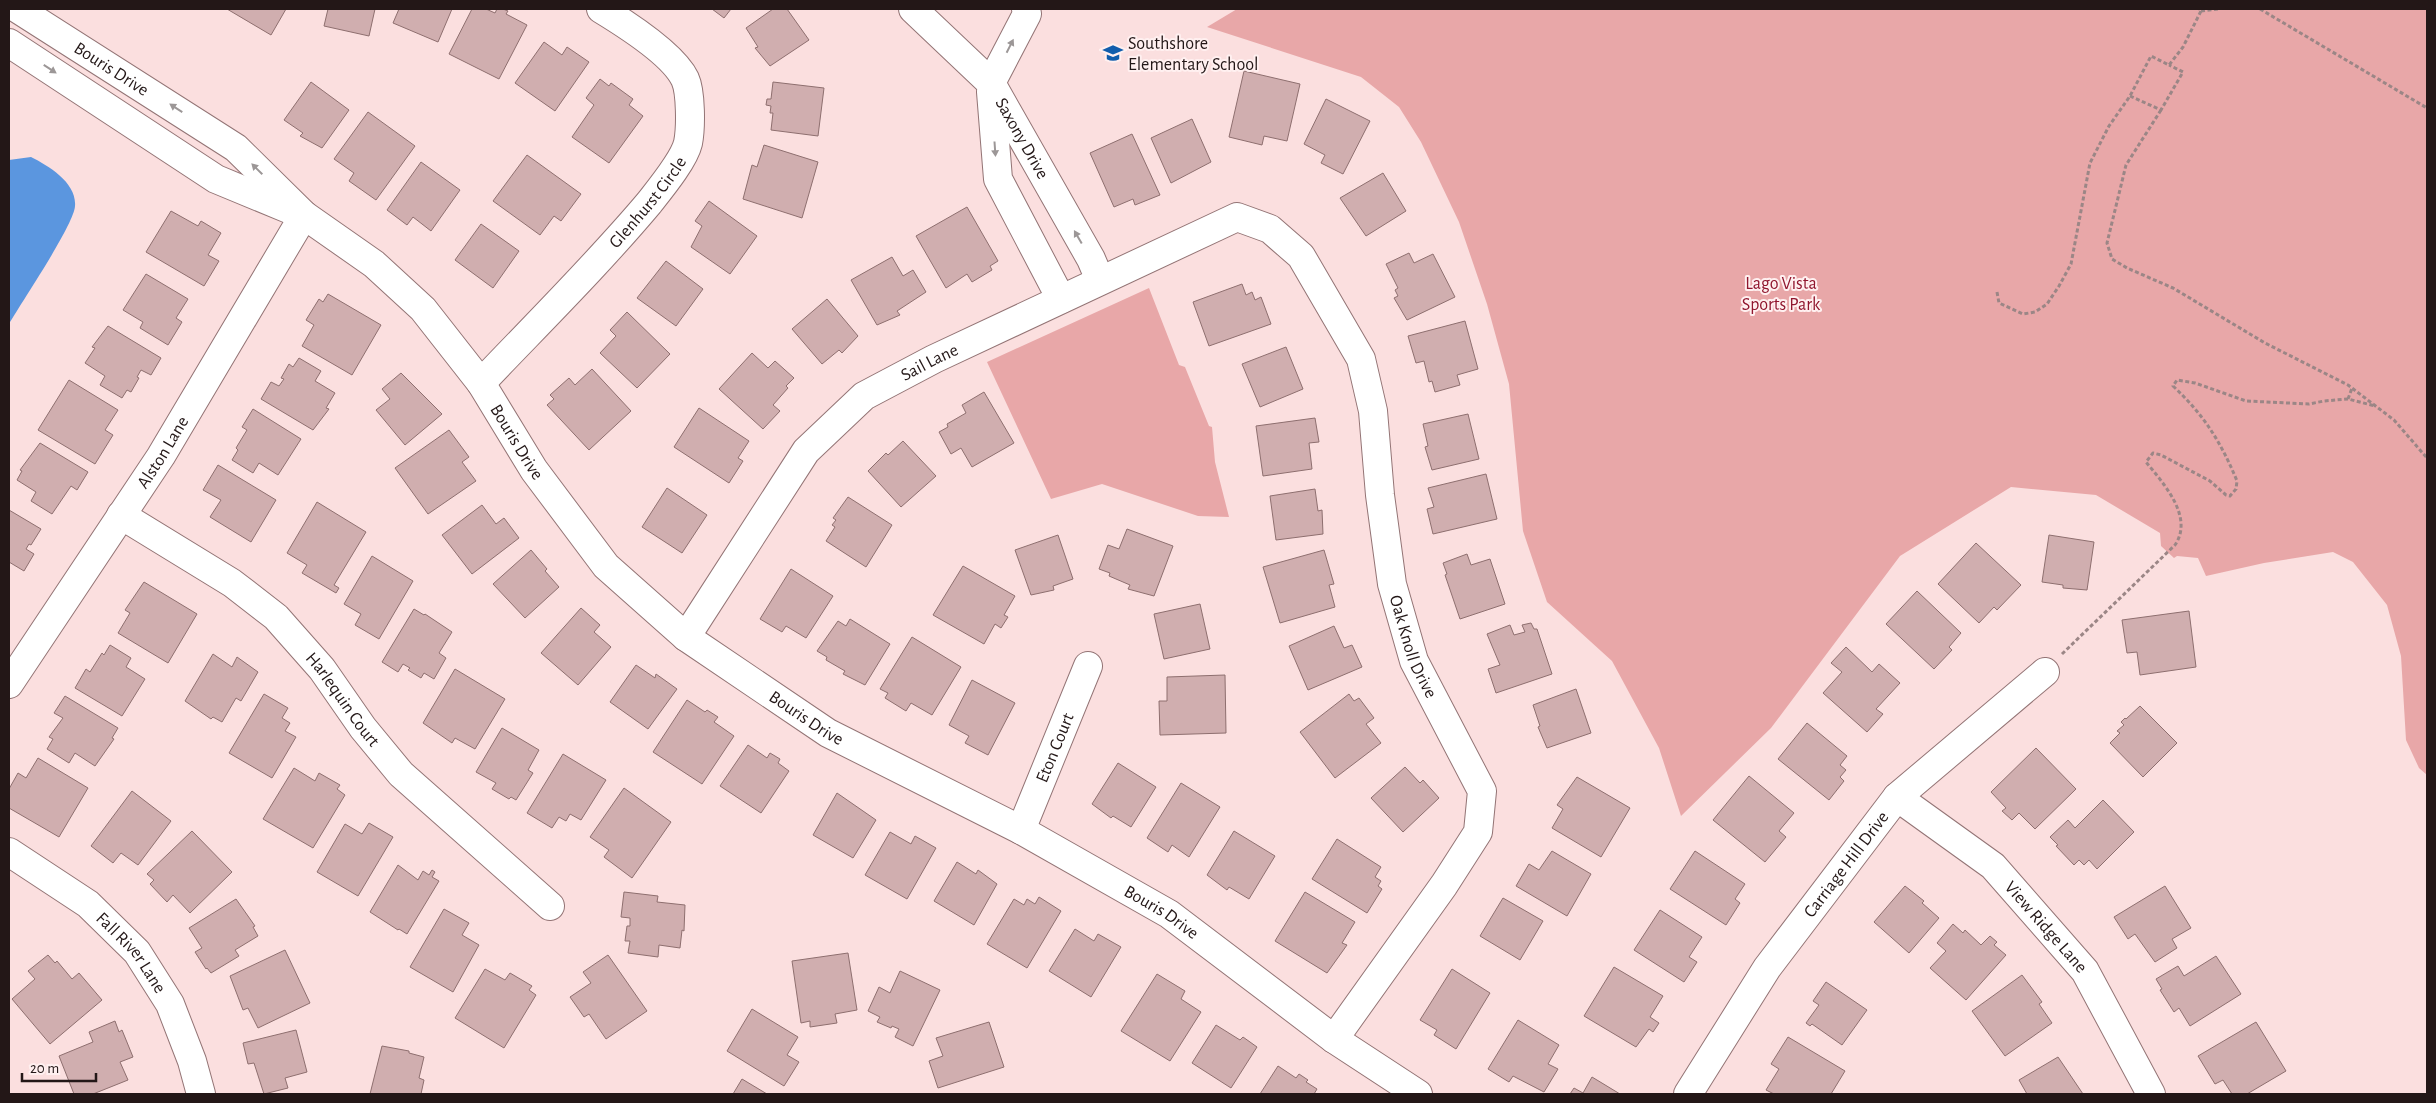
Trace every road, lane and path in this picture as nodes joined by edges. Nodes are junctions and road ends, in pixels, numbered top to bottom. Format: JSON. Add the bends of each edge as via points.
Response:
{"nodes":[{"id":1,"x":17,"y":9,"type":"edge"},
{"id":2,"x":601,"y":9,"type":"edge"},
{"id":3,"x":913,"y":9,"type":"edge"},
{"id":4,"x":1026,"y":9,"type":"edge"},
{"id":5,"x":2220,"y":9,"type":"edge"},
{"id":6,"x":2260,"y":9,"type":"edge"},
{"id":7,"x":2200,"y":10,"type":"edge"},
{"id":8,"x":9,"y":22,"type":"edge"},
{"id":9,"x":9,"y":43,"type":"edge"},
{"id":10,"x":2169,"y":65,"type":"junction"},
{"id":11,"x":991,"y":83,"type":"junction"},
{"id":12,"x":2130,"y":96,"type":"junction"},
{"id":13,"x":2427,"y":108,"type":"edge"},
{"id":14,"x":2161,"y":110,"type":"junction"},
{"id":15,"x":206,"y":128,"type":"junction"},
{"id":16,"x":186,"y":159,"type":"junction"},
{"id":17,"x":1054,"y":195,"type":"junction"},
{"id":18,"x":1016,"y":214,"type":"junction"},
{"id":19,"x":304,"y":215,"type":"junction"},
{"id":20,"x":1270,"y":229,"type":"joint"},
{"id":21,"x":1100,"y":280,"type":"junction"},
{"id":22,"x":1996,"y":292,"type":"dead end"},
{"id":23,"x":1061,"y":299,"type":"junction"},
{"id":24,"x":481,"y":384,"type":"junction"},
{"id":25,"x":2352,"y":388,"type":"junction"},
{"id":26,"x":2348,"y":399,"type":"junction"},
{"id":27,"x":2375,"y":406,"type":"junction"},
{"id":28,"x":2427,"y":458,"type":"edge"},
{"id":29,"x":121,"y":515,"type":"junction"},
{"id":30,"x":686,"y":637,"type":"junction"},
{"id":31,"x":1088,"y":666,"type":"dead end"},
{"id":32,"x":2045,"y":672,"type":"joint"},
{"id":33,"x":9,"y":684,"type":"edge"},
{"id":34,"x":1897,"y":797,"type":"junction"},
{"id":35,"x":1022,"y":830,"type":"junction"},
{"id":36,"x":9,"y":852,"type":"edge"},
{"id":37,"x":550,"y":906,"type":"dead end"},
{"id":38,"x":1334,"y":1040,"type":"junction"},
{"id":39,"x":201,"y":1094,"type":"edge"},
{"id":40,"x":1418,"y":1094,"type":"edge"},
{"id":41,"x":1688,"y":1094,"type":"edge"},
{"id":42,"x":2151,"y":1094,"type":"edge"}],
"edges":[{"from":1,"to":8,"type":"street"},
{"from":15,"to":1,"type":"street","name":"Bouris Drive","one_way":true},
{"from":2,"to":24,"type":"street","name":"Glenhurst Circle","via":[[664,53],[685,79],[690,105],[688,144],[667,180],[629,226]]},
{"from":3,"to":11,"type":"street","name":"Saxony Drive"},
{"from":11,"to":4,"type":"street","one_way":true,"via":[[1027,14]]},
{"from":5,"to":7,"type":"path"},
{"from":6,"to":13,"type":"path"},
{"from":7,"to":10,"type":"path","via":[[2183,47]]},
{"from":9,"to":16,"type":"street","name":"Bouris Drive","one_way":true},
{"from":10,"to":12,"type":"path","via":[[2150,56]]},
{"from":10,"to":14,"type":"path","via":[[2183,72]]},
{"from":11,"to":17,"type":"street","name":"Saxony Drive"},
{"from":11,"to":18,"type":"street","name":"Saxony Drive","one_way":true,"via":[[998,178]]},
{"from":12,"to":14,"type":"path"},
{"from":12,"to":22,"type":"path","via":[[2109,126],[2090,163],[2071,264],[2047,304],[2035,312],[2023,314],[1999,303]]},
{"from":14,"to":25,"type":"path","via":[[2134,149],[2123,172],[2107,243],[2112,259],[2173,288],[2265,343]]},
{"from":15,"to":16,"type":"street"},
{"from":19,"to":15,"type":"street","name":"Bouris Drive","one_way":true,"via":[[236,148]]},
{"from":16,"to":19,"type":"street","name":"Bouris Drive","via":[[216,179]]},
{"from":17,"to":18,"type":"street","name":"Saxony Drive"},
{"from":21,"to":17,"type":"street","name":"Saxony Drive","one_way":true},
{"from":18,"to":23,"type":"street","name":"Saxony Drive"},
{"from":19,"to":24,"type":"street","name":"Bouris Drive","via":[[374,264],[423,309]]},
{"from":19,"to":29,"type":"street","name":"Alston Lane","via":[[161,456]]},
{"from":20,"to":21,"type":"street","name":"Sail Lane","via":[[1237,217]]},
{"from":20,"to":38,"type":"street","name":"Oak Knoll Drive","via":[[1301,256],[1362,359],[1373,411],[1392,584],[1414,662],[1482,791],[1478,832]]},
{"from":21,"to":23,"type":"street","name":"Sail Lane"},
{"from":23,"to":30,"type":"street","name":"Sail Lane","via":[[864,396],[806,451]]},
{"from":24,"to":30,"type":"street","name":"Bouris Drive","via":[[534,470],[606,566]]},
{"from":25,"to":26,"type":"path"},
{"from":25,"to":27,"type":"path"},
{"from":26,"to":27,"type":"path"},
{"from":26,"to":32,"type":"path","via":[[2309,404],[2246,401],[2177,380],[2173,386],[2214,432],[2234,475],[2236,489],[2230,496],[2226,495],[2210,481],[2161,454],[2153,453],[2148,457],[2146,462],[2175,504],[2181,523],[2180,537]]},
{"from":27,"to":28,"type":"path","via":[[2394,420]]},
{"from":29,"to":33,"type":"street","name":"Alston Lane"},
{"from":29,"to":37,"type":"street","name":"Harlequin Court","via":[[232,583],[276,617],[322,669],[363,728],[401,774]]},
{"from":30,"to":35,"type":"street","name":"Bouris Drive","via":[[828,733]]},
{"from":31,"to":35,"type":"street","name":"Eton Court"},
{"from":32,"to":34,"type":"street","name":"Carriage Hill Drive"},
{"from":34,"to":41,"type":"street","name":"Carriage Hill Drive","via":[[1767,968]]},
{"from":34,"to":42,"type":"street","name":"View Ridge Lane","via":[[1993,866],[2085,971]]},
{"from":35,"to":38,"type":"street","name":"Bouris Drive","via":[[1169,914]]},
{"from":36,"to":39,"type":"street","name":"Fall River Lane","via":[[88,904],[137,952],[170,1004]]},
{"from":38,"to":40,"type":"street","name":"Bouris Drive"}]}
